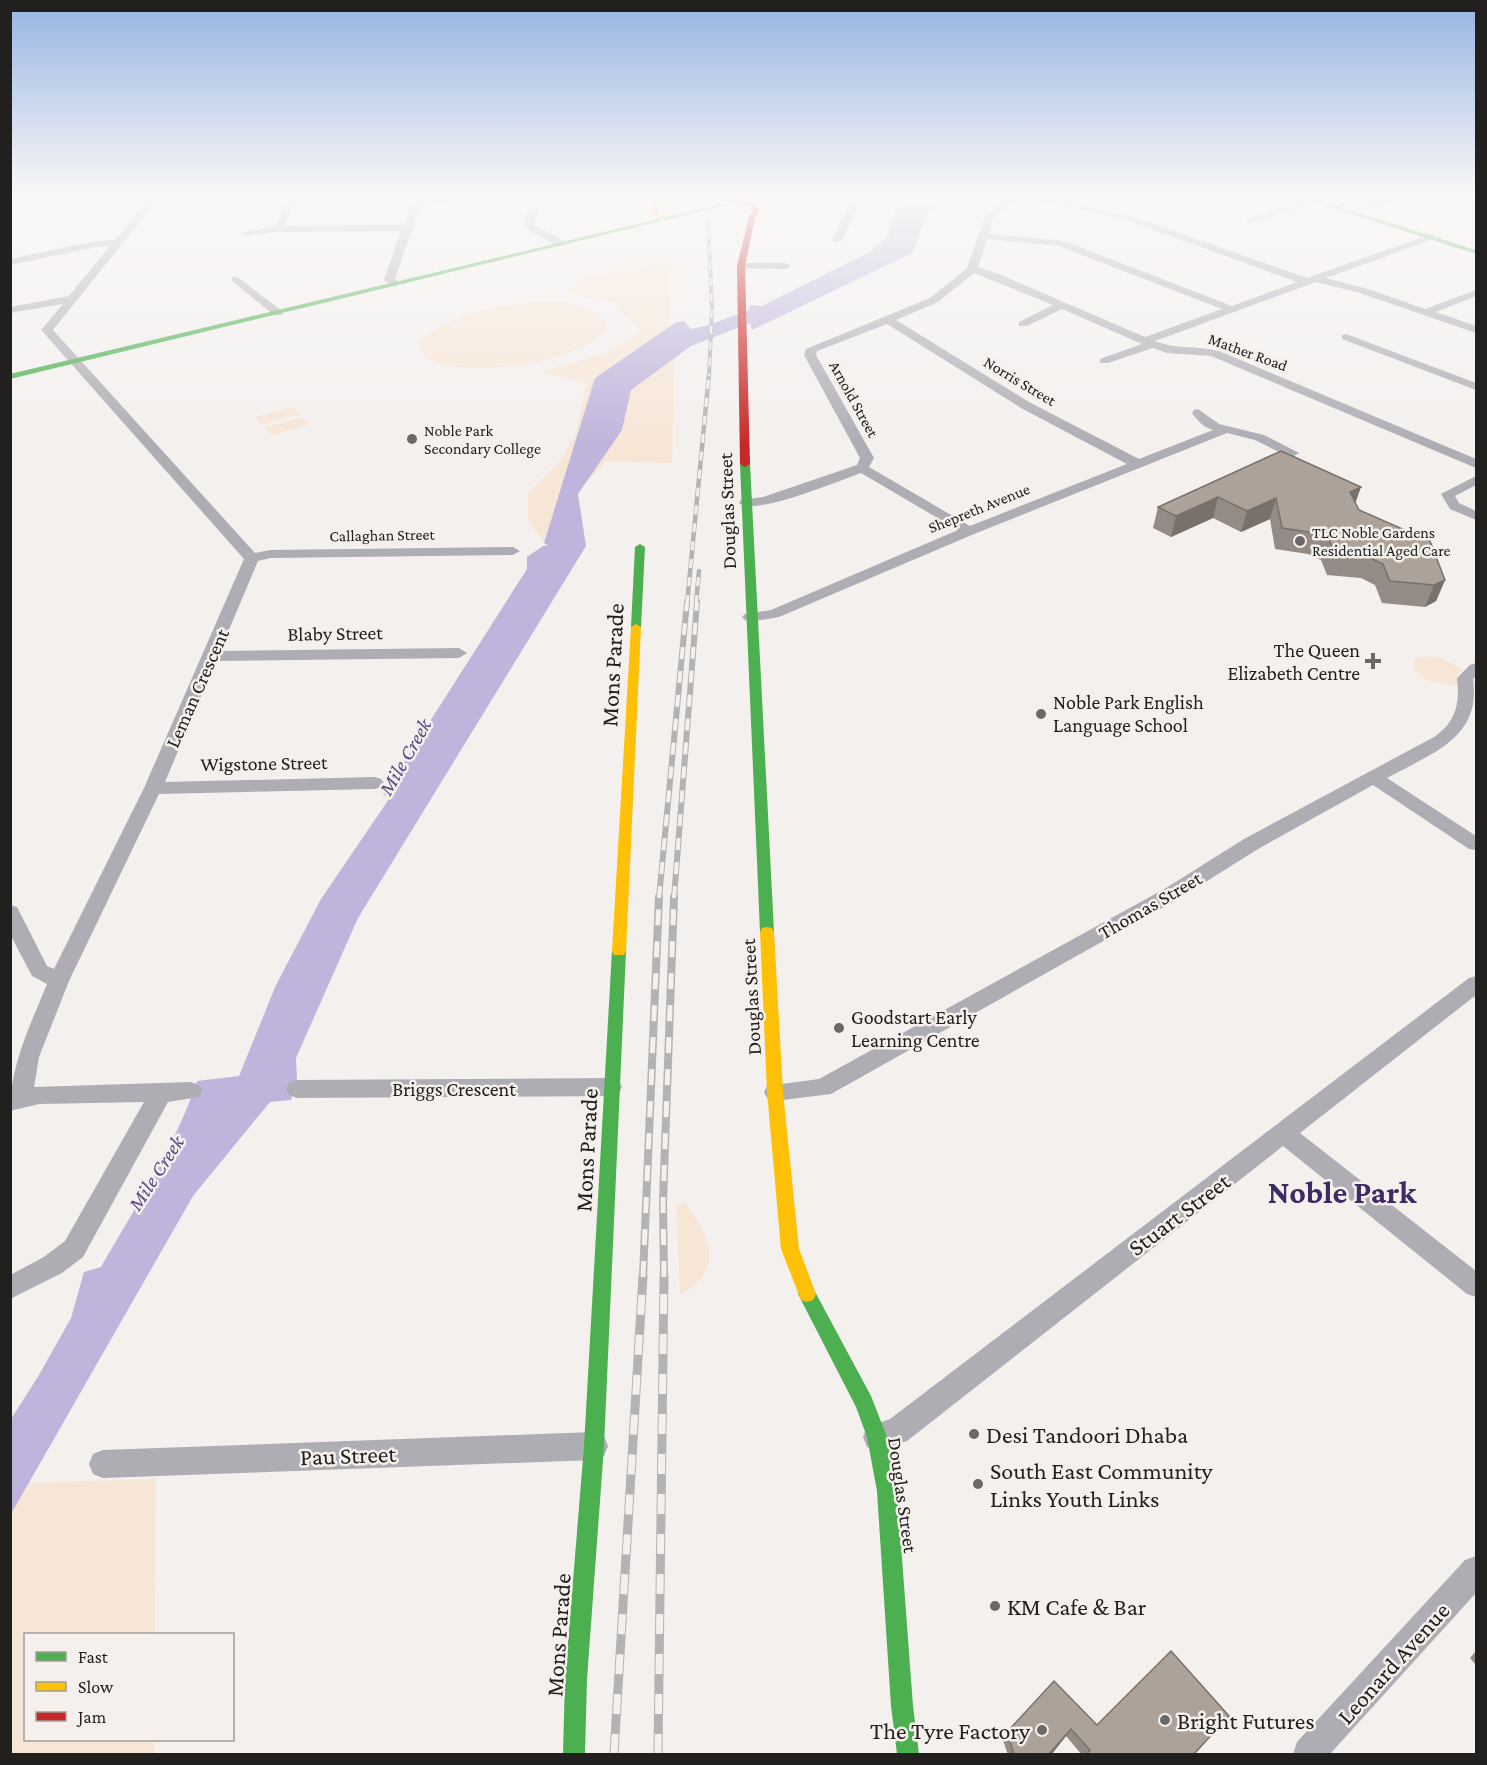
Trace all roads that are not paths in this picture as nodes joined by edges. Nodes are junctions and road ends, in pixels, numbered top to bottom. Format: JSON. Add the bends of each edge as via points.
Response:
{"nodes":[{"id":1,"x":86,"y":280,"type":"edge"},
{"id":2,"x":238,"y":280,"type":"edge"},
{"id":3,"x":389,"y":280,"type":"edge"},
{"id":4,"x":409,"y":280,"type":"edge"},
{"id":5,"x":741,"y":280,"type":"edge"},
{"id":6,"x":959,"y":280,"type":"edge"},
{"id":7,"x":1005,"y":280,"type":"edge"},
{"id":8,"x":1157,"y":280,"type":"edge"},
{"id":9,"x":1311,"y":280,"type":"edge"},
{"id":10,"x":1314,"y":280,"type":"edge"},
{"id":11,"x":394,"y":284,"type":"junction"},
{"id":12,"x":1475,"y":293,"type":"dead end"},
{"id":13,"x":71,"y":299,"type":"junction"},
{"id":14,"x":1062,"y":305,"type":"junction"},
{"id":15,"x":1231,"y":309,"type":"junction"},
{"id":16,"x":10,"y":310,"type":"edge"},
{"id":17,"x":1427,"y":312,"type":"junction"},
{"id":18,"x":278,"y":313,"type":"junction"},
{"id":19,"x":889,"y":320,"type":"junction"},
{"id":20,"x":1023,"y":324,"type":"dead end"},
{"id":21,"x":1476,"y":330,"type":"edge"},
{"id":22,"x":1346,"y":337,"type":"dead end"},
{"id":23,"x":1148,"y":343,"type":"junction"},
{"id":24,"x":1104,"y":361,"type":"dead end"},
{"id":25,"x":75,"y":362,"type":"junction"},
{"id":26,"x":10,"y":377,"type":"edge"},
{"id":27,"x":1476,"y":387,"type":"edge"},
{"id":28,"x":1198,"y":413,"type":"dead end"},
{"id":29,"x":1222,"y":431,"type":"junction"},
{"id":30,"x":1292,"y":453,"type":"edge"},
{"id":31,"x":1138,"y":464,"type":"junction"},
{"id":32,"x":1476,"y":464,"type":"edge"},
{"id":33,"x":862,"y":468,"type":"junction"},
{"id":34,"x":1476,"y":480,"type":"edge"},
{"id":35,"x":746,"y":502,"type":"junction"},
{"id":36,"x":1476,"y":516,"type":"edge"},
{"id":37,"x":969,"y":531,"type":"junction"},
{"id":38,"x":640,"y":547,"type":"dead end"},
{"id":39,"x":513,"y":551,"type":"dead end"},
{"id":40,"x":252,"y":558,"type":"junction"},
{"id":41,"x":750,"y":617,"type":"junction"},
{"id":42,"x":459,"y":653,"type":"dead end"},
{"id":43,"x":211,"y":656,"type":"junction"},
{"id":44,"x":1476,"y":668,"type":"edge"},
{"id":45,"x":1372,"y":777,"type":"junction"},
{"id":46,"x":375,"y":783,"type":"dead end"},
{"id":47,"x":153,"y":788,"type":"junction"},
{"id":48,"x":1476,"y":844,"type":"edge"},
{"id":49,"x":10,"y":912,"type":"edge"},
{"id":50,"x":59,"y":981,"type":"junction"},
{"id":51,"x":1476,"y":984,"type":"edge"},
{"id":52,"x":611,"y":1088,"type":"junction"},
{"id":53,"x":297,"y":1089,"type":"dead end"},
{"id":54,"x":191,"y":1091,"type":"dead end"},
{"id":55,"x":775,"y":1092,"type":"junction"},
{"id":56,"x":14,"y":1093,"type":"edge"},
{"id":57,"x":161,"y":1093,"type":"junction"},
{"id":58,"x":1284,"y":1134,"type":"junction"},
{"id":59,"x":1476,"y":1286,"type":"edge"},
{"id":60,"x":10,"y":1288,"type":"edge"},
{"id":61,"x":878,"y":1437,"type":"junction"},
{"id":62,"x":594,"y":1446,"type":"junction"},
{"id":63,"x":103,"y":1464,"type":"dead end"},
{"id":64,"x":1476,"y":1571,"type":"edge"},
{"id":65,"x":574,"y":1755,"type":"edge"},
{"id":66,"x":908,"y":1755,"type":"edge"},
{"id":67,"x":1309,"y":1755,"type":"edge"}],
"edges":[{"from":1,"to":13,"type":"street"},
{"from":2,"to":18,"type":"street"},
{"from":3,"to":11,"type":"street"},
{"from":4,"to":11,"type":"main road"},
{"from":5,"to":35,"type":"main road","name":"Douglas Street"},
{"from":6,"to":19,"type":"street","name":"Arnold Street","via":[[934,300]]},
{"from":7,"to":14,"type":"street","name":"Mather Road"},
{"from":8,"to":15,"type":"street"},
{"from":9,"to":15,"type":"street"},
{"from":10,"to":17,"type":"street","via":[[1364,291]]},
{"from":11,"to":18,"type":"main road"},
{"from":12,"to":17,"type":"street"},
{"from":13,"to":16,"type":"street"},
{"from":13,"to":25,"type":"street","via":[[47,330]]},
{"from":14,"to":20,"type":"street"},
{"from":14,"to":23,"type":"street","name":"Mather Road"},
{"from":15,"to":23,"type":"street"},
{"from":17,"to":21,"type":"street"},
{"from":18,"to":25,"type":"main road"},
{"from":19,"to":31,"type":"street","name":"Norris Street","via":[[1025,405]]},
{"from":19,"to":33,"type":"street","name":"Arnold Street","via":[[812,349],[810,355],[867,458]]},
{"from":22,"to":27,"type":"street"},
{"from":23,"to":24,"type":"street"},
{"from":23,"to":32,"type":"street","name":"Mather Road","via":[[1167,350],[1215,353]]},
{"from":25,"to":26,"type":"main road"},
{"from":25,"to":40,"type":"street"},
{"from":28,"to":29,"type":"street","name":"Shepreth Avenue"},
{"from":29,"to":30,"type":"street","name":"Shepreth Avenue","via":[[1246,433]]},
{"from":29,"to":31,"type":"street","name":"Shepreth Avenue"},
{"from":31,"to":37,"type":"street","name":"Shepreth Avenue"},
{"from":33,"to":35,"type":"street","name":"Arnold Street","via":[[765,501]]},
{"from":33,"to":37,"type":"street"},
{"from":34,"to":36,"type":"street","via":[[1448,494],[1449,502]]},
{"from":35,"to":41,"type":"main road","name":"Douglas Street"},
{"from":37,"to":41,"type":"street","name":"Shepreth Avenue","via":[[774,614]]},
{"from":38,"to":52,"type":"main road","name":"Mons Parade"},
{"from":39,"to":40,"type":"street","name":"Callaghan Street"},
{"from":40,"to":43,"type":"street","name":"Leman Crescent"},
{"from":41,"to":55,"type":"main road","name":"Douglas Street"},
{"from":42,"to":43,"type":"street","name":"Blaby Street"},
{"from":43,"to":47,"type":"street","name":"Leman Crescent"},
{"from":44,"to":45,"type":"street","name":"Thomas Street","via":[[1465,678],[1468,705],[1449,735]]},
{"from":45,"to":48,"type":"street"},
{"from":45,"to":55,"type":"street","name":"Thomas Street","via":[[823,1088]]},
{"from":46,"to":47,"type":"street","name":"Wigstone Street"},
{"from":47,"to":50,"type":"street","name":"Leman Crescent"},
{"from":49,"to":50,"type":"street","via":[[39,971]]},
{"from":50,"to":56,"type":"street","name":"Leman Crescent"},
{"from":51,"to":58,"type":"street","name":"Stuart Street"},
{"from":52,"to":53,"type":"street","name":"Briggs Crescent"},
{"from":52,"to":62,"type":"main road","name":"Mons Parade"},
{"from":54,"to":57,"type":"street"},
{"from":55,"to":61,"type":"main road","name":"Douglas Street","via":[[790,1249],[801,1283]]},
{"from":56,"to":57,"type":"street"},
{"from":57,"to":60,"type":"street","via":[[74,1249]]},
{"from":58,"to":59,"type":"street"},
{"from":58,"to":61,"type":"street","name":"Stuart Street","via":[[897,1431]]},
{"from":61,"to":66,"type":"main road","name":"Douglas Street","via":[[887,1491]]},
{"from":62,"to":63,"type":"street","name":"Pau Street"},
{"from":62,"to":65,"type":"main road","name":"Mons Parade"},
{"from":64,"to":67,"type":"street","name":"Leonard Avenue"}]}
